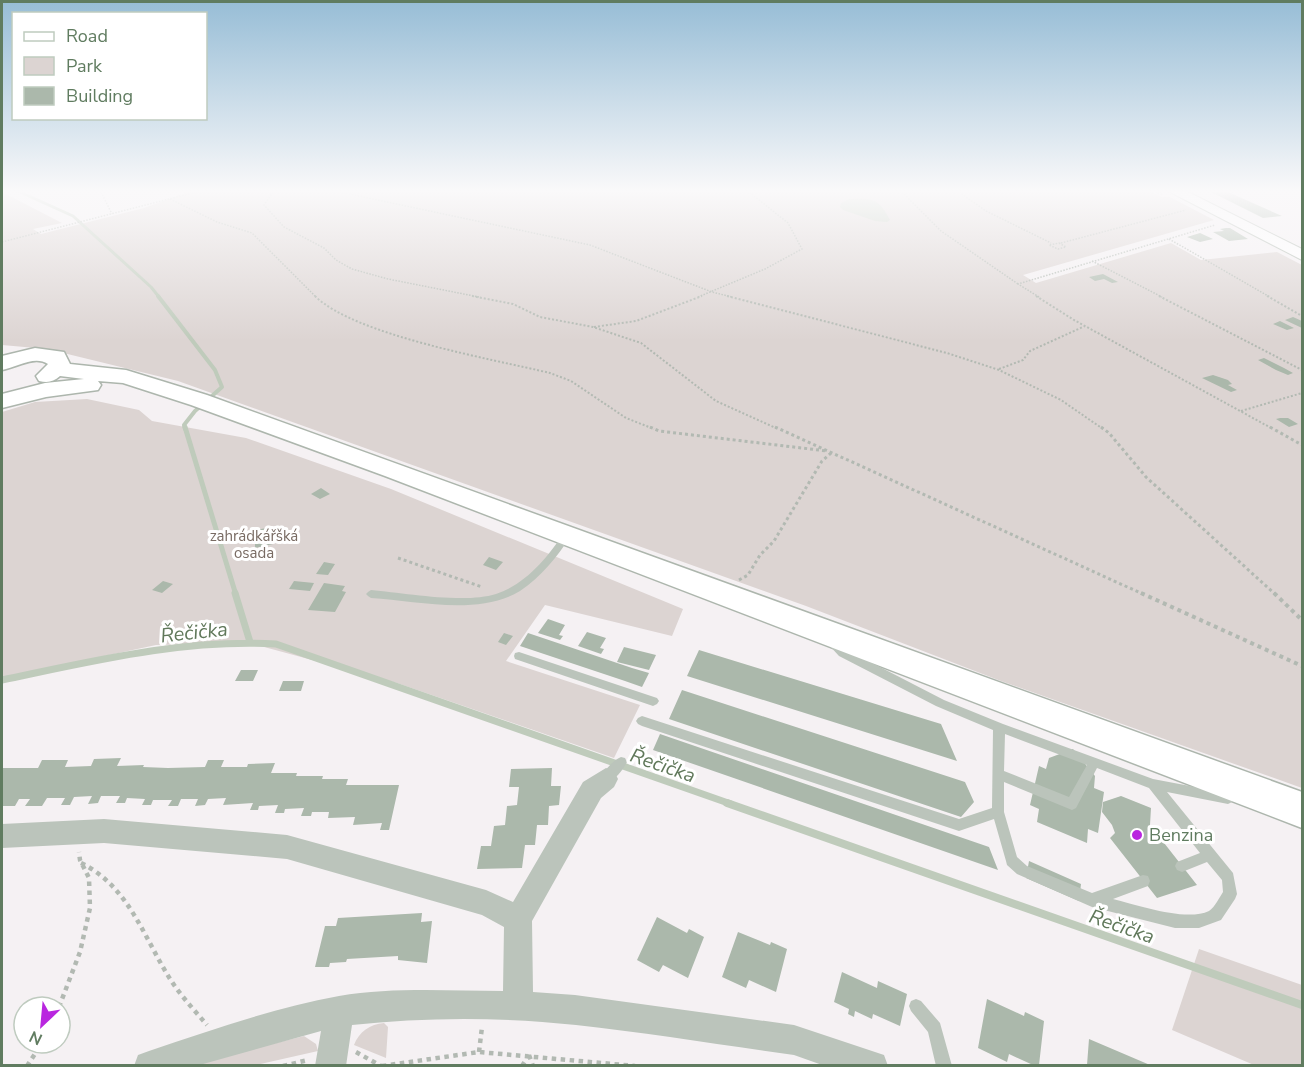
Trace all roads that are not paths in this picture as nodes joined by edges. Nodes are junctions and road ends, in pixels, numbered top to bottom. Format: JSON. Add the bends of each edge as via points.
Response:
{"nodes":[{"id":1,"x":1278,"y":242,"type":"edge"},
{"id":2,"x":1301,"y":253,"type":"edge"},
{"id":3,"x":5,"y":360,"type":"edge"},
{"id":4,"x":56,"y":369,"type":"junction"},
{"id":5,"x":2,"y":388,"type":"edge"},
{"id":6,"x":199,"y":400,"type":"junction"},
{"id":7,"x":2,"y":401,"type":"edge"},
{"id":8,"x":567,"y":535,"type":"junction"},
{"id":9,"x":371,"y":594,"type":"dead end"},
{"id":10,"x":815,"y":628,"type":"junction"},
{"id":11,"x":519,"y":656,"type":"dead end"},
{"id":12,"x":653,"y":701,"type":"dead end"},
{"id":13,"x":642,"y":722,"type":"dead end"},
{"id":14,"x":999,"y":728,"type":"junction"},
{"id":15,"x":1094,"y":762,"type":"junction"},
{"id":16,"x":614,"y":770,"type":"dead end"},
{"id":17,"x":998,"y":774,"type":"junction"},
{"id":18,"x":1153,"y":784,"type":"junction"},
{"id":19,"x":1257,"y":793,"type":"junction"},
{"id":20,"x":1302,"y":810,"type":"edge"},
{"id":21,"x":998,"y":812,"type":"junction"},
{"id":22,"x":2,"y":836,"type":"edge"},
{"id":23,"x":1210,"y":855,"type":"junction"},
{"id":24,"x":1182,"y":866,"type":"dead end"},
{"id":25,"x":1143,"y":881,"type":"dead end"},
{"id":26,"x":1092,"y":900,"type":"junction"},
{"id":27,"x":518,"y":919,"type":"junction"},
{"id":28,"x":518,"y":1006,"type":"junction"},
{"id":29,"x":916,"y":1006,"type":"dead end"},
{"id":30,"x":339,"y":1011,"type":"junction"},
{"id":31,"x":149,"y":1065,"type":"edge"},
{"id":32,"x":330,"y":1065,"type":"edge"},
{"id":33,"x":873,"y":1065,"type":"edge"},
{"id":34,"x":944,"y":1065,"type":"edge"}],
"edges":[{"from":1,"to":2,"type":"main road"},
{"from":3,"to":4,"type":"main road","via":[[50,355],[59,361]]},
{"from":4,"to":5,"type":"main road","via":[[33,383]]},
{"from":4,"to":6,"type":"main road","via":[[126,377]]},
{"from":6,"to":7,"type":"main road","via":[[170,400],[98,385],[45,390]]},
{"from":6,"to":8,"type":"main road"},
{"from":8,"to":9,"type":"lane","via":[[522,585],[503,595],[473,600]]},
{"from":8,"to":10,"type":"main road"},
{"from":10,"to":14,"type":"lane","via":[[843,653],[939,703]]},
{"from":10,"to":19,"type":"main road"},
{"from":11,"to":12,"type":"lane"},
{"from":13,"to":21,"type":"lane","via":[[959,825]]},
{"from":14,"to":15,"type":"lane"},
{"from":14,"to":17,"type":"lane"},
{"from":15,"to":17,"type":"lane","via":[[1072,804]]},
{"from":15,"to":18,"type":"lane"},
{"from":16,"to":27,"type":"street","via":[[592,790]]},
{"from":17,"to":21,"type":"lane"},
{"from":18,"to":19,"type":"lane","via":[[1242,801]]},
{"from":18,"to":23,"type":"lane"},
{"from":19,"to":20,"type":"main road"},
{"from":21,"to":26,"type":"lane","via":[[1012,861],[1022,870]]},
{"from":22,"to":27,"type":"street","via":[[104,831],[287,847],[486,903]]},
{"from":23,"to":24,"type":"lane"},
{"from":23,"to":26,"type":"lane","via":[[1228,878],[1230,894],[1216,915],[1199,921],[1174,921]]},
{"from":25,"to":26,"type":"lane"},
{"from":27,"to":28,"type":"street"},
{"from":28,"to":30,"type":"street","via":[[391,1006]]},
{"from":28,"to":33,"type":"street","via":[[794,1040]]},
{"from":29,"to":34,"type":"lane","via":[[935,1029]]},
{"from":30,"to":31,"type":"street"},
{"from":30,"to":32,"type":"street"}]}
